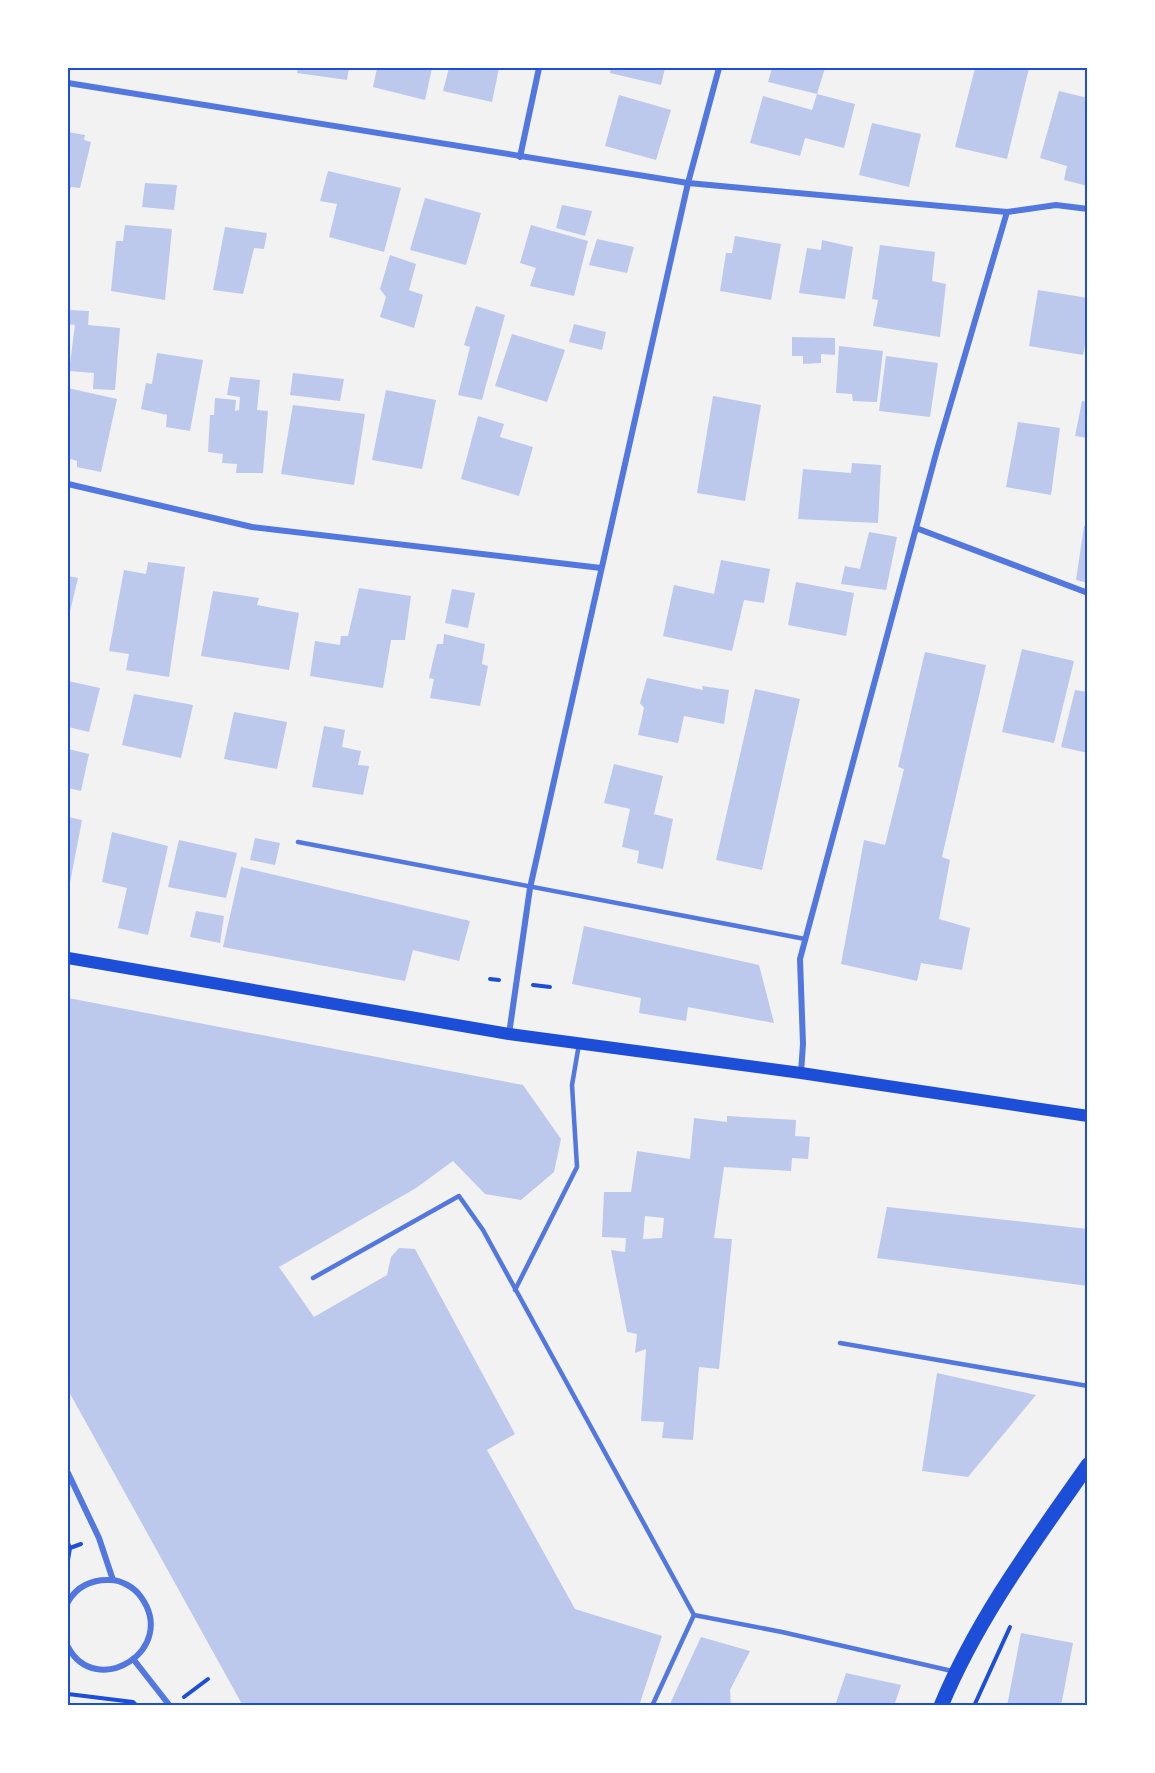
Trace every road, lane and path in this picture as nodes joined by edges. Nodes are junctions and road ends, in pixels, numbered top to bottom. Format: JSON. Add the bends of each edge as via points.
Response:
{"nodes":[{"id":1,"x":538,"y":68,"type":"edge"},
{"id":2,"x":719,"y":68,"type":"edge"},
{"id":3,"x":68,"y":83,"type":"edge"},
{"id":4,"x":520,"y":157,"type":"junction"},
{"id":5,"x":688,"y":183,"type":"junction"},
{"id":6,"x":1088,"y":209,"type":"edge"},
{"id":7,"x":1006,"y":212,"type":"junction"},
{"id":8,"x":68,"y":484,"type":"edge"},
{"id":9,"x":916,"y":528,"type":"junction"},
{"id":10,"x":601,"y":568,"type":"junction"},
{"id":11,"x":1088,"y":593,"type":"edge"},
{"id":12,"x":298,"y":842,"type":"dead end"},
{"id":13,"x":530,"y":888,"type":"junction"},
{"id":14,"x":805,"y":939,"type":"junction"},
{"id":15,"x":68,"y":958,"type":"edge"},
{"id":16,"x":509,"y":1034,"type":"junction"},
{"id":17,"x":579,"y":1044,"type":"junction"},
{"id":18,"x":801,"y":1073,"type":"junction"},
{"id":19,"x":1088,"y":1116,"type":"edge"},
{"id":20,"x":313,"y":1278,"type":"dead end"},
{"id":21,"x":515,"y":1290,"type":"junction"},
{"id":22,"x":840,"y":1343,"type":"dead end"},
{"id":23,"x":1088,"y":1386,"type":"edge"},
{"id":24,"x":1088,"y":1465,"type":"edge"},
{"id":25,"x":68,"y":1473,"type":"edge"},
{"id":26,"x":68,"y":1543,"type":"edge"},
{"id":27,"x":68,"y":1560,"type":"edge"},
{"id":28,"x":113,"y":1580,"type":"junction"},
{"id":29,"x":68,"y":1602,"type":"edge"},
{"id":30,"x":694,"y":1615,"type":"junction"},
{"id":31,"x":1013,"y":1621,"type":"dead end"},
{"id":32,"x":68,"y":1651,"type":"edge"},
{"id":33,"x":134,"y":1660,"type":"junction"},
{"id":34,"x":955,"y":1672,"type":"junction"},
{"id":35,"x":208,"y":1679,"type":"dead end"},
{"id":36,"x":68,"y":1694,"type":"edge"},
{"id":37,"x":181,"y":1699,"type":"dead end"},
{"id":38,"x":975,"y":1703,"type":"edge"},
{"id":39,"x":137,"y":1706,"type":"edge"},
{"id":40,"x":170,"y":1706,"type":"edge"},
{"id":41,"x":652,"y":1706,"type":"edge"},
{"id":42,"x":941,"y":1706,"type":"edge"},
{"id":43,"x":979,"y":1706,"type":"edge"}],
"edges":[{"from":1,"to":4,"type":"street"},
{"from":2,"to":5,"type":"street"},
{"from":3,"to":4,"type":"street"},
{"from":4,"to":5,"type":"street"},
{"from":5,"to":7,"type":"street"},
{"from":5,"to":10,"type":"street"},
{"from":6,"to":7,"type":"street","via":[[1056,205]]},
{"from":7,"to":9,"type":"street"},
{"from":8,"to":10,"type":"street","via":[[252,527]]},
{"from":9,"to":11,"type":"street"},
{"from":9,"to":14,"type":"street"},
{"from":10,"to":13,"type":"street"},
{"from":12,"to":13,"type":"lane"},
{"from":13,"to":14,"type":"lane"},
{"from":13,"to":16,"type":"street"},
{"from":14,"to":18,"type":"street","via":[[800,958]]},
{"from":15,"to":16,"type":"main road"},
{"from":16,"to":17,"type":"main road"},
{"from":17,"to":18,"type":"main road"},
{"from":17,"to":21,"type":"lane","via":[[572,1085],[577,1167]]},
{"from":18,"to":19,"type":"main road"},
{"from":20,"to":21,"type":"lane","via":[[459,1196],[483,1230]]},
{"from":21,"to":30,"type":"lane"},
{"from":22,"to":23,"type":"lane"},
{"from":24,"to":34,"type":"main road","via":[[1005,1584]]},
{"from":25,"to":28,"type":"street","via":[[99,1538]]},
{"from":26,"to":27,"type":"path"},
{"from":28,"to":29,"type":"street","via":[[97,1580],[83,1586]]},
{"from":28,"to":33,"type":"street","via":[[139,1593],[151,1620],[150,1635]]},
{"from":30,"to":34,"type":"lane"},
{"from":30,"to":41,"type":"lane"},
{"from":31,"to":38,"type":"path"},
{"from":32,"to":33,"type":"street","via":[[81,1662],[108,1670]]},
{"from":33,"to":40,"type":"street"},
{"from":34,"to":42,"type":"main road"},
{"from":35,"to":37,"type":"path"},
{"from":36,"to":39,"type":"path","via":[[133,1702]]},
{"from":38,"to":43,"type":"path"}]}
